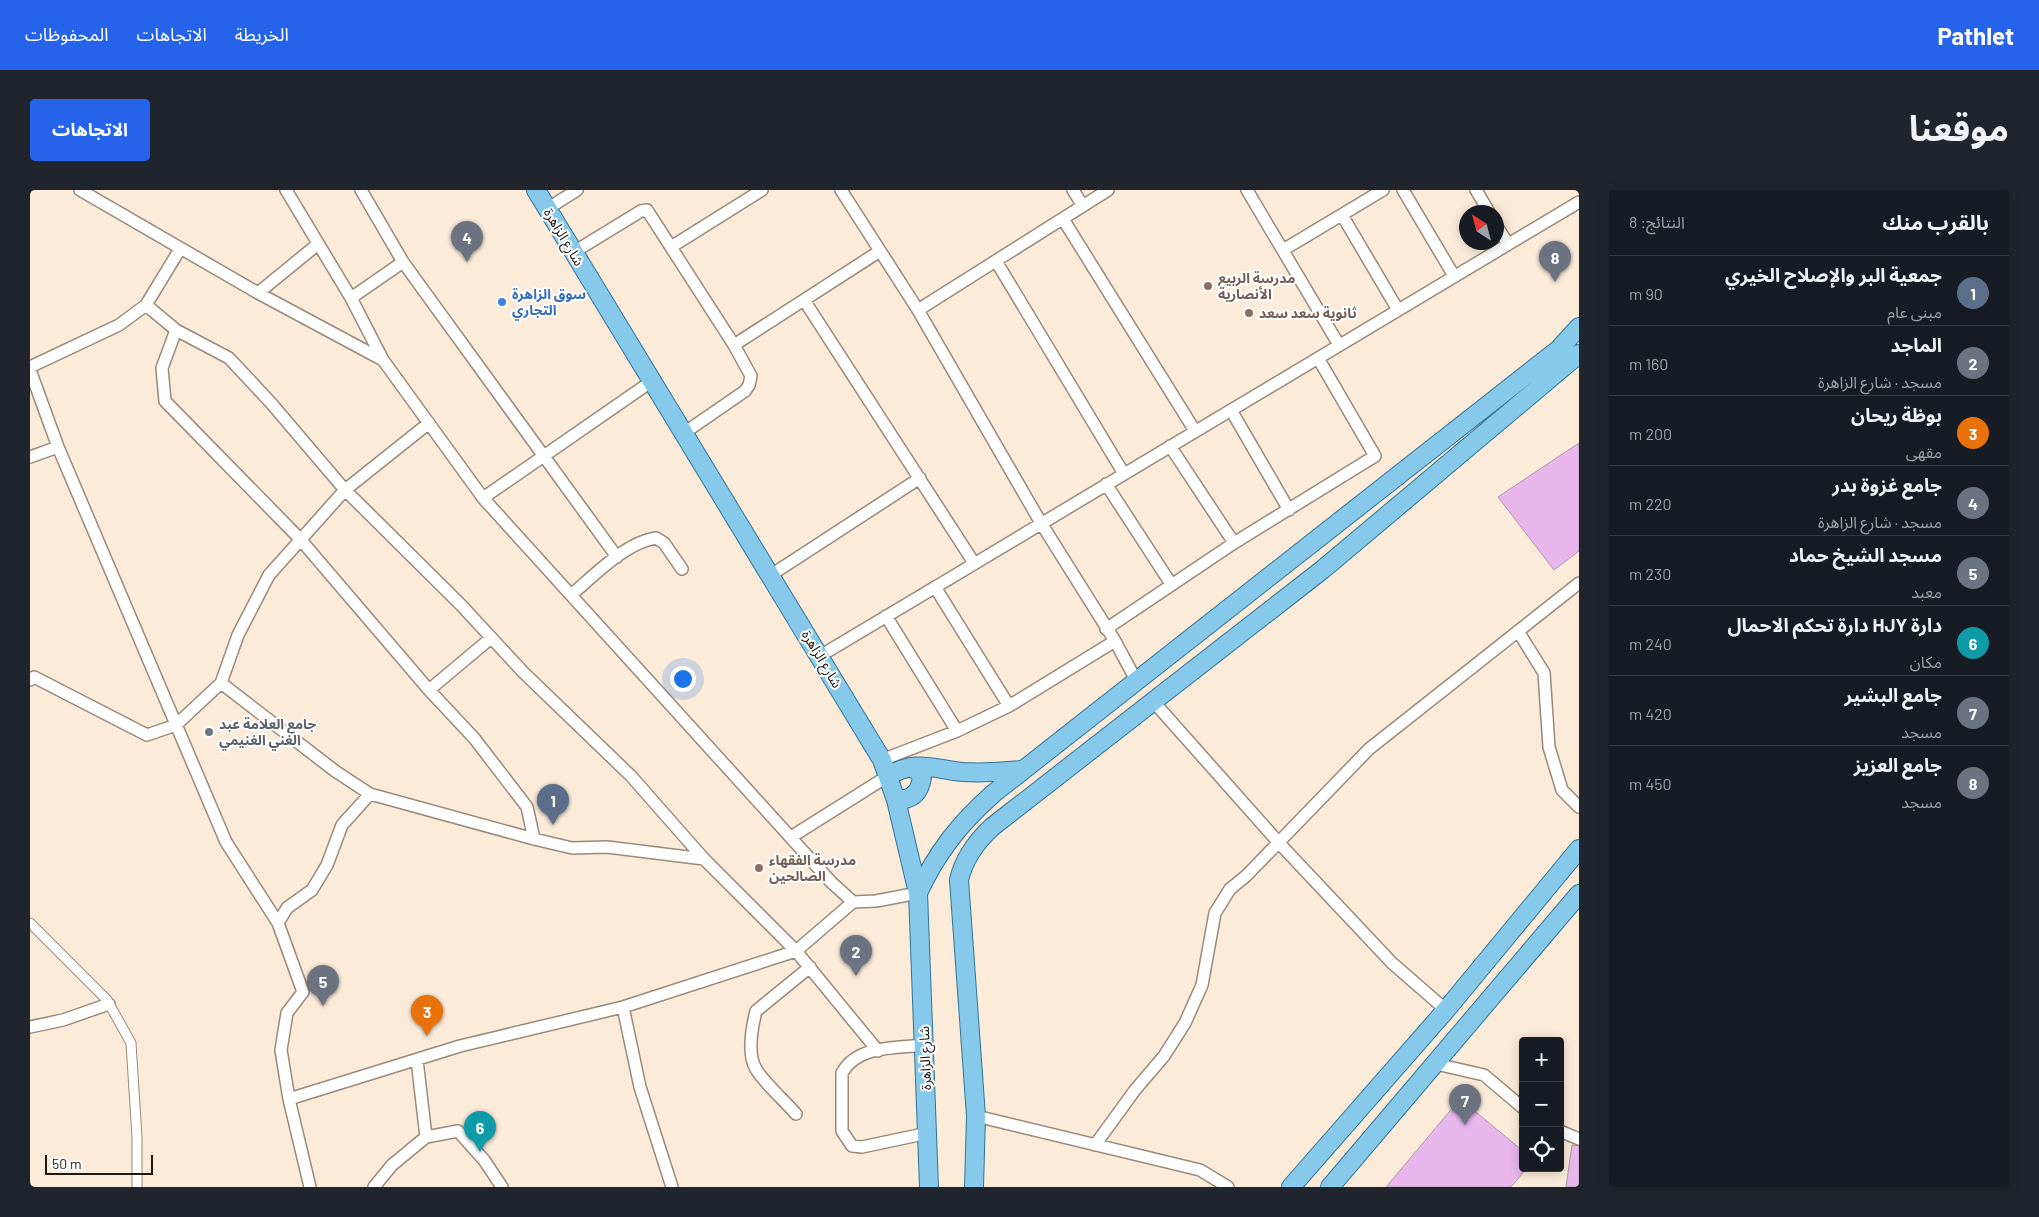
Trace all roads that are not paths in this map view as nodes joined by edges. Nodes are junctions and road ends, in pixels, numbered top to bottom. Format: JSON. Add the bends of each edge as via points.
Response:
{"nodes":[{"id":1,"x":80,"y":190,"type":"edge"},
{"id":2,"x":286,"y":190,"type":"edge"},
{"id":3,"x":361,"y":190,"type":"edge"},
{"id":4,"x":536,"y":190,"type":"edge"},
{"id":5,"x":577,"y":190,"type":"edge"},
{"id":6,"x":762,"y":190,"type":"edge"},
{"id":7,"x":841,"y":190,"type":"edge"},
{"id":8,"x":1073,"y":190,"type":"edge"},
{"id":9,"x":1108,"y":190,"type":"edge"},
{"id":10,"x":1247,"y":190,"type":"edge"},
{"id":11,"x":1383,"y":190,"type":"edge"},
{"id":12,"x":1403,"y":190,"type":"edge"},
{"id":13,"x":1476,"y":190,"type":"edge"},
{"id":14,"x":748,"y":194,"type":"edge"},
{"id":15,"x":1579,"y":202,"type":"edge"},
{"id":16,"x":1485,"y":205,"type":"edge"},
{"id":17,"x":1083,"y":206,"type":"junction"},
{"id":18,"x":547,"y":209,"type":"junction"},
{"id":19,"x":1342,"y":215,"type":"junction"},
{"id":20,"x":1063,"y":219,"type":"junction"},
{"id":21,"x":1504,"y":238,"type":"edge"},
{"id":22,"x":318,"y":244,"type":"junction"},
{"id":23,"x":1508,"y":244,"type":"junction"},
{"id":24,"x":671,"y":247,"type":"junction"},
{"id":25,"x":180,"y":249,"type":"junction"},
{"id":26,"x":1283,"y":250,"type":"junction"},
{"id":27,"x":880,"y":251,"type":"junction"},
{"id":28,"x":574,"y":252,"type":"junction"},
{"id":29,"x":996,"y":261,"type":"junction"},
{"id":30,"x":403,"y":262,"type":"junction"},
{"id":31,"x":1454,"y":276,"type":"junction"},
{"id":32,"x":258,"y":293,"type":"junction"},
{"id":33,"x":351,"y":298,"type":"junction"},
{"id":34,"x":804,"y":300,"type":"junction"},
{"id":35,"x":146,"y":304,"type":"junction"},
{"id":36,"x":918,"y":310,"type":"junction"},
{"id":37,"x":1398,"y":310,"type":"junction"},
{"id":38,"x":1579,"y":327,"type":"edge"},
{"id":39,"x":176,"y":330,"type":"junction"},
{"id":40,"x":734,"y":345,"type":"junction"},
{"id":41,"x":1339,"y":345,"type":"junction"},
{"id":42,"x":1579,"y":354,"type":"edge"},
{"id":43,"x":1318,"y":358,"type":"junction"},
{"id":44,"x":383,"y":360,"type":"junction"},
{"id":45,"x":30,"y":368,"type":"edge"},
{"id":46,"x":652,"y":381,"type":"junction"},
{"id":47,"x":1231,"y":410,"type":"junction"},
{"id":48,"x":429,"y":423,"type":"junction"},
{"id":49,"x":1195,"y":431,"type":"junction"},
{"id":50,"x":684,"y":433,"type":"junction"},
{"id":51,"x":1170,"y":446,"type":"junction"},
{"id":52,"x":58,"y":447,"type":"junction"},
{"id":53,"x":544,"y":455,"type":"junction"},
{"id":54,"x":30,"y":457,"type":"edge"},
{"id":55,"x":1124,"y":474,"type":"junction"},
{"id":56,"x":920,"y":478,"type":"junction"},
{"id":57,"x":1106,"y":484,"type":"junction"},
{"id":58,"x":345,"y":490,"type":"junction"},
{"id":59,"x":483,"y":498,"type":"junction"},
{"id":60,"x":1289,"y":510,"type":"junction"},
{"id":61,"x":1040,"y":523,"type":"junction"},
{"id":62,"x":300,"y":539,"type":"junction"},
{"id":63,"x":1234,"y":543,"type":"junction"},
{"id":64,"x":617,"y":557,"type":"junction"},
{"id":65,"x":974,"y":563,"type":"junction"},
{"id":66,"x":682,"y":569,"type":"dead end"},
{"id":67,"x":771,"y":575,"type":"junction"},
{"id":68,"x":1579,"y":583,"type":"edge"},
{"id":69,"x":1171,"y":584,"type":"junction"},
{"id":70,"x":935,"y":587,"type":"junction"},
{"id":71,"x":571,"y":595,"type":"junction"},
{"id":72,"x":886,"y":616,"type":"junction"},
{"id":73,"x":1106,"y":629,"type":"junction"},
{"id":74,"x":1518,"y":631,"type":"junction"},
{"id":75,"x":491,"y":638,"type":"junction"},
{"id":76,"x":1115,"y":641,"type":"junction"},
{"id":77,"x":820,"y":656,"type":"junction"},
{"id":78,"x":32,"y":677,"type":"edge"},
{"id":79,"x":1137,"y":682,"type":"junction"},
{"id":80,"x":221,"y":683,"type":"junction"},
{"id":81,"x":429,"y":690,"type":"junction"},
{"id":82,"x":1153,"y":701,"type":"junction"},
{"id":83,"x":1009,"y":706,"type":"junction"},
{"id":84,"x":176,"y":725,"type":"junction"},
{"id":85,"x":957,"y":731,"type":"junction"},
{"id":86,"x":910,"y":767,"type":"junction"},
{"id":87,"x":885,"y":768,"type":"junction"},
{"id":88,"x":1022,"y":770,"type":"junction"},
{"id":89,"x":370,"y":794,"type":"junction"},
{"id":90,"x":896,"y":800,"type":"junction"},
{"id":91,"x":1579,"y":807,"type":"edge"},
{"id":92,"x":791,"y":837,"type":"junction"},
{"id":93,"x":534,"y":839,"type":"junction"},
{"id":94,"x":1279,"y":843,"type":"junction"},
{"id":95,"x":1579,"y":849,"type":"edge"},
{"id":96,"x":704,"y":859,"type":"junction"},
{"id":97,"x":918,"y":893,"type":"junction"},
{"id":98,"x":1579,"y":894,"type":"edge"},
{"id":99,"x":853,"y":902,"type":"junction"},
{"id":100,"x":30,"y":923,"type":"edge"},
{"id":101,"x":278,"y":923,"type":"junction"},
{"id":102,"x":796,"y":951,"type":"junction"},
{"id":103,"x":810,"y":967,"type":"junction"},
{"id":104,"x":109,"y":1004,"type":"junction"},
{"id":105,"x":623,"y":1007,"type":"junction"},
{"id":106,"x":1446,"y":1010,"type":"junction"},
{"id":107,"x":30,"y":1027,"type":"edge"},
{"id":108,"x":925,"y":1045,"type":"junction"},
{"id":109,"x":878,"y":1050,"type":"junction"},
{"id":110,"x":417,"y":1060,"type":"junction"},
{"id":111,"x":1436,"y":1064,"type":"junction"},
{"id":112,"x":289,"y":1099,"type":"junction"},
{"id":113,"x":1519,"y":1105,"type":"edge"},
{"id":114,"x":796,"y":1114,"type":"dead end"},
{"id":115,"x":976,"y":1116,"type":"junction"},
{"id":116,"x":928,"y":1133,"type":"junction"},
{"id":117,"x":1564,"y":1133,"type":"edge"},
{"id":118,"x":426,"y":1137,"type":"junction"},
{"id":119,"x":1579,"y":1139,"type":"edge"},
{"id":120,"x":1096,"y":1145,"type":"junction"},
{"id":121,"x":137,"y":1187,"type":"edge"},
{"id":122,"x":310,"y":1187,"type":"edge"},
{"id":123,"x":374,"y":1187,"type":"edge"},
{"id":124,"x":502,"y":1187,"type":"edge"},
{"id":125,"x":672,"y":1187,"type":"edge"},
{"id":126,"x":929,"y":1187,"type":"edge"},
{"id":127,"x":974,"y":1187,"type":"edge"},
{"id":128,"x":1228,"y":1187,"type":"edge"},
{"id":129,"x":1291,"y":1187,"type":"edge"},
{"id":130,"x":1330,"y":1187,"type":"edge"}],
"edges":[{"from":1,"to":25,"type":"street"},
{"from":2,"to":22,"type":"street"},
{"from":3,"to":30,"type":"street"},
{"from":4,"to":18,"type":"main road","name":"شارع الزاهرة"},
{"from":5,"to":18,"type":"street"},
{"from":6,"to":14,"type":"street"},
{"from":7,"to":27,"type":"street"},
{"from":8,"to":17,"type":"street"},
{"from":9,"to":17,"type":"street"},
{"from":10,"to":26,"type":"street"},
{"from":11,"to":19,"type":"street"},
{"from":12,"to":31,"type":"street"},
{"from":13,"to":16,"type":"street"},
{"from":14,"to":24,"type":"street"},
{"from":15,"to":23,"type":"street"},
{"from":17,"to":20,"type":"street"},
{"from":18,"to":28,"type":"main road","name":"شارع الزاهرة"},
{"from":19,"to":26,"type":"street"},
{"from":19,"to":37,"type":"street"},
{"from":20,"to":29,"type":"street"},
{"from":20,"to":49,"type":"street"},
{"from":21,"to":23,"type":"street"},
{"from":22,"to":32,"type":"street"},
{"from":22,"to":33,"type":"street"},
{"from":23,"to":31,"type":"street"},
{"from":24,"to":28,"type":"street","via":[[647,210]]},
{"from":24,"to":40,"type":"street"},
{"from":25,"to":32,"type":"street"},
{"from":25,"to":35,"type":"street"},
{"from":26,"to":41,"type":"street"},
{"from":27,"to":34,"type":"street"},
{"from":27,"to":36,"type":"street"},
{"from":28,"to":46,"type":"main road","name":"شارع الزاهرة"},
{"from":29,"to":36,"type":"street"},
{"from":29,"to":55,"type":"street"},
{"from":30,"to":33,"type":"street"},
{"from":30,"to":53,"type":"street"},
{"from":31,"to":37,"type":"street"},
{"from":32,"to":44,"type":"street"},
{"from":33,"to":44,"type":"street"},
{"from":34,"to":40,"type":"street"},
{"from":34,"to":56,"type":"street"},
{"from":35,"to":39,"type":"street"},
{"from":35,"to":45,"type":"street","via":[[119,325]]},
{"from":36,"to":61,"type":"street"},
{"from":37,"to":41,"type":"street"},
{"from":38,"to":79,"type":"main road","via":[[1560,349]]},
{"from":39,"to":58,"type":"street","via":[[229,358]]},
{"from":39,"to":62,"type":"street","via":[[162,368],[165,401]]},
{"from":40,"to":50,"type":"street","via":[[751,376],[749,385]]},
{"from":41,"to":43,"type":"street"},
{"from":42,"to":82,"type":"main road","via":[[1322,570]]},
{"from":43,"to":47,"type":"street"},
{"from":43,"to":60,"type":"street","via":[[1375,456]]},
{"from":44,"to":48,"type":"street"},
{"from":45,"to":52,"type":"street"},
{"from":46,"to":50,"type":"main road","name":"شارع الزاهرة"},
{"from":46,"to":53,"type":"street"},
{"from":47,"to":49,"type":"street"},
{"from":47,"to":60,"type":"street"},
{"from":48,"to":58,"type":"street"},
{"from":48,"to":59,"type":"street"},
{"from":49,"to":51,"type":"street"},
{"from":50,"to":67,"type":"main road","name":"شارع الزاهرة"},
{"from":51,"to":55,"type":"street"},
{"from":51,"to":63,"type":"street"},
{"from":52,"to":54,"type":"street"},
{"from":52,"to":84,"type":"street"},
{"from":53,"to":59,"type":"street"},
{"from":53,"to":64,"type":"street"},
{"from":55,"to":57,"type":"street"},
{"from":56,"to":65,"type":"street"},
{"from":56,"to":67,"type":"street"},
{"from":57,"to":61,"type":"street"},
{"from":57,"to":69,"type":"street"},
{"from":58,"to":62,"type":"street"},
{"from":58,"to":75,"type":"street"},
{"from":59,"to":71,"type":"street"},
{"from":60,"to":63,"type":"street"},
{"from":61,"to":65,"type":"street"},
{"from":61,"to":73,"type":"street"},
{"from":62,"to":80,"type":"street","via":[[269,575],[238,635]]},
{"from":62,"to":81,"type":"street"},
{"from":63,"to":69,"type":"street"},
{"from":64,"to":66,"type":"street","via":[[645,540],[656,538],[664,543]]},
{"from":64,"to":71,"type":"street"},
{"from":65,"to":70,"type":"street"},
{"from":67,"to":77,"type":"main road","name":"شارع الزاهرة"},
{"from":68,"to":74,"type":"street"},
{"from":69,"to":73,"type":"street"},
{"from":70,"to":72,"type":"street"},
{"from":70,"to":83,"type":"street"},
{"from":71,"to":92,"type":"street"},
{"from":72,"to":77,"type":"street"},
{"from":72,"to":85,"type":"street"},
{"from":73,"to":76,"type":"street"},
{"from":74,"to":91,"type":"street","via":[[1544,673],[1549,747],[1562,790]]},
{"from":74,"to":94,"type":"street","via":[[1369,749]]},
{"from":75,"to":81,"type":"street"},
{"from":75,"to":96,"type":"street","via":[[631,776]]},
{"from":76,"to":79,"type":"street"},
{"from":76,"to":83,"type":"street"},
{"from":77,"to":87,"type":"main road","name":"شارع الزاهرة"},
{"from":78,"to":84,"type":"street","via":[[147,735]]},
{"from":79,"to":88,"type":"main road"},
{"from":80,"to":84,"type":"street"},
{"from":80,"to":89,"type":"street"},
{"from":81,"to":93,"type":"street","via":[[474,738],[528,807]]},
{"from":82,"to":94,"type":"street"},
{"from":82,"to":115,"type":"main road","via":[[992,827],[974,847],[962,869],[960,898]]},
{"from":83,"to":85,"type":"street"},
{"from":84,"to":101,"type":"street","via":[[226,842]]},
{"from":85,"to":87,"type":"street"},
{"from":86,"to":87,"type":"main road"},
{"from":86,"to":88,"type":"main road","via":[[981,773]]},
{"from":86,"to":90,"type":"main road","via":[[922,777],[920,788],[908,799]]},
{"from":87,"to":90,"type":"main road","name":"شارع الزاهرة"},
{"from":87,"to":92,"type":"street"},
{"from":88,"to":97,"type":"main road","via":[[980,805],[948,839]]},
{"from":89,"to":93,"type":"street"},
{"from":89,"to":101,"type":"street","via":[[342,825],[327,865],[312,890],[287,908]]},
{"from":90,"to":97,"type":"main road","name":"شارع الزاهرة"},
{"from":92,"to":99,"type":"street"},
{"from":93,"to":96,"type":"street","via":[[572,848],[608,848]]},
{"from":94,"to":106,"type":"street","via":[[1392,963]]},
{"from":94,"to":120,"type":"street","via":[[1230,889],[1215,913],[1202,985],[1185,1022],[1164,1056]]},
{"from":95,"to":106,"type":"main road"},
{"from":96,"to":102,"type":"street"},
{"from":97,"to":99,"type":"street"},
{"from":97,"to":108,"type":"main road","name":"شارع الزاهرة"},
{"from":98,"to":111,"type":"main road"},
{"from":99,"to":102,"type":"street"},
{"from":100,"to":104,"type":"street"},
{"from":101,"to":112,"type":"street","via":[[303,992],[287,1013],[281,1050]]},
{"from":102,"to":103,"type":"street"},
{"from":102,"to":105,"type":"street"},
{"from":103,"to":109,"type":"street"},
{"from":103,"to":114,"type":"street","via":[[756,1011],[754,1022],[752,1056],[756,1070]]},
{"from":104,"to":107,"type":"street","via":[[63,1020]]},
{"from":104,"to":121,"type":"street","via":[[131,1044]]},
{"from":105,"to":110,"type":"street","via":[[460,1046]]},
{"from":105,"to":125,"type":"street","via":[[640,1087]]},
{"from":106,"to":129,"type":"main road"},
{"from":108,"to":109,"type":"street"},
{"from":108,"to":116,"type":"main road","name":"شارع الزاهرة"},
{"from":109,"to":116,"type":"street","via":[[856,1056],[842,1073],[842,1131],[847,1140],[852,1146],[862,1147]]},
{"from":110,"to":112,"type":"street"},
{"from":110,"to":118,"type":"street"},
{"from":111,"to":113,"type":"street","via":[[1484,1075]]},
{"from":111,"to":130,"type":"main road"},
{"from":112,"to":122,"type":"street"},
{"from":115,"to":120,"type":"street"},
{"from":115,"to":127,"type":"main road"},
{"from":116,"to":126,"type":"main road","name":"شارع الزاهرة"},
{"from":117,"to":119,"type":"street"},
{"from":118,"to":123,"type":"street","via":[[392,1165]]},
{"from":118,"to":124,"type":"street","via":[[458,1131],[484,1160]]},
{"from":120,"to":128,"type":"street","via":[[1200,1170]]}]}
